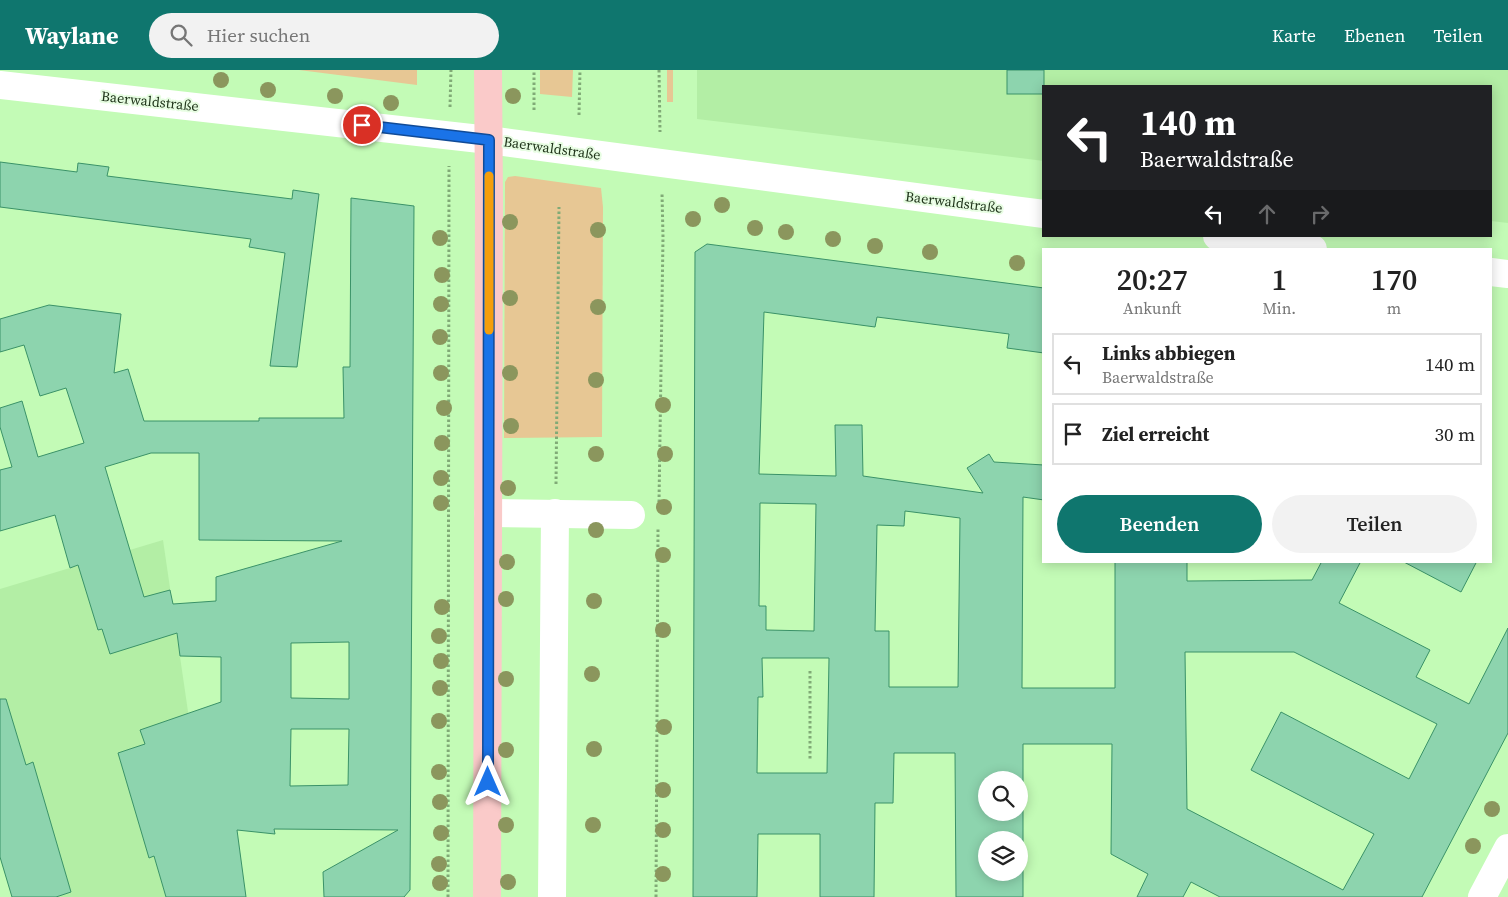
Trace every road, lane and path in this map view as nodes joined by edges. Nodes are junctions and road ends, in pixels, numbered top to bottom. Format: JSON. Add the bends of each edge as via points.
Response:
{"nodes":[{"id":1,"x":451,"y":70,"type":"edge"},
{"id":2,"x":488,"y":70,"type":"edge"},
{"id":3,"x":534,"y":70,"type":"edge"},
{"id":4,"x":580,"y":70,"type":"edge"},
{"id":5,"x":660,"y":70,"type":"edge"},
{"id":6,"x":0,"y":84,"type":"edge"},
{"id":7,"x":450,"y":88,"type":"dead end"},
{"id":8,"x":534,"y":110,"type":"dead end"},
{"id":9,"x":659,"y":112,"type":"dead end"},
{"id":10,"x":579,"y":115,"type":"dead end"},
{"id":11,"x":489,"y":140,"type":"junction"},
{"id":12,"x":559,"y":207,"type":"dead end"},
{"id":13,"x":448,"y":208,"type":"dead end"},
{"id":14,"x":1042,"y":214,"type":"edge"},
{"id":15,"x":663,"y":237,"type":"dead end"},
{"id":16,"x":1224,"y":237,"type":"edge"},
{"id":17,"x":1305,"y":248,"type":"edge"},
{"id":18,"x":1492,"y":272,"type":"edge"},
{"id":19,"x":1508,"y":274,"type":"edge"},
{"id":20,"x":659,"y":510,"type":"dead end"},
{"id":21,"x":488,"y":513,"type":"junction"},
{"id":22,"x":555,"y":513,"type":"junction"},
{"id":23,"x":631,"y":515,"type":"dead end"},
{"id":24,"x":659,"y":520,"type":"dead end"},
{"id":25,"x":810,"y":671,"type":"dead end"},
{"id":26,"x":810,"y":759,"type":"dead end"},
{"id":27,"x":1508,"y":848,"type":"edge"},
{"id":28,"x":448,"y":897,"type":"edge"},
{"id":29,"x":487,"y":897,"type":"edge"},
{"id":30,"x":552,"y":897,"type":"edge"},
{"id":31,"x":656,"y":897,"type":"edge"},
{"id":32,"x":1482,"y":897,"type":"edge"}],
"edges":[{"from":1,"to":7,"type":"path"},
{"from":2,"to":11,"type":"main road"},
{"from":3,"to":8,"type":"path"},
{"from":4,"to":10,"type":"path"},
{"from":5,"to":9,"type":"path"},
{"from":6,"to":11,"type":"street","name":"Baerwaldstraße"},
{"from":11,"to":14,"type":"street","name":"Baerwaldstraße"},
{"from":11,"to":21,"type":"main road"},
{"from":12,"to":22,"type":"path"},
{"from":13,"to":28,"type":"path"},
{"from":15,"to":20,"type":"path"},
{"from":16,"to":17,"type":"street"},
{"from":18,"to":19,"type":"street"},
{"from":21,"to":22,"type":"street"},
{"from":21,"to":29,"type":"main road"},
{"from":22,"to":23,"type":"street"},
{"from":22,"to":30,"type":"street"},
{"from":24,"to":31,"type":"path"},
{"from":25,"to":26,"type":"path"},
{"from":27,"to":32,"type":"street"}]}
